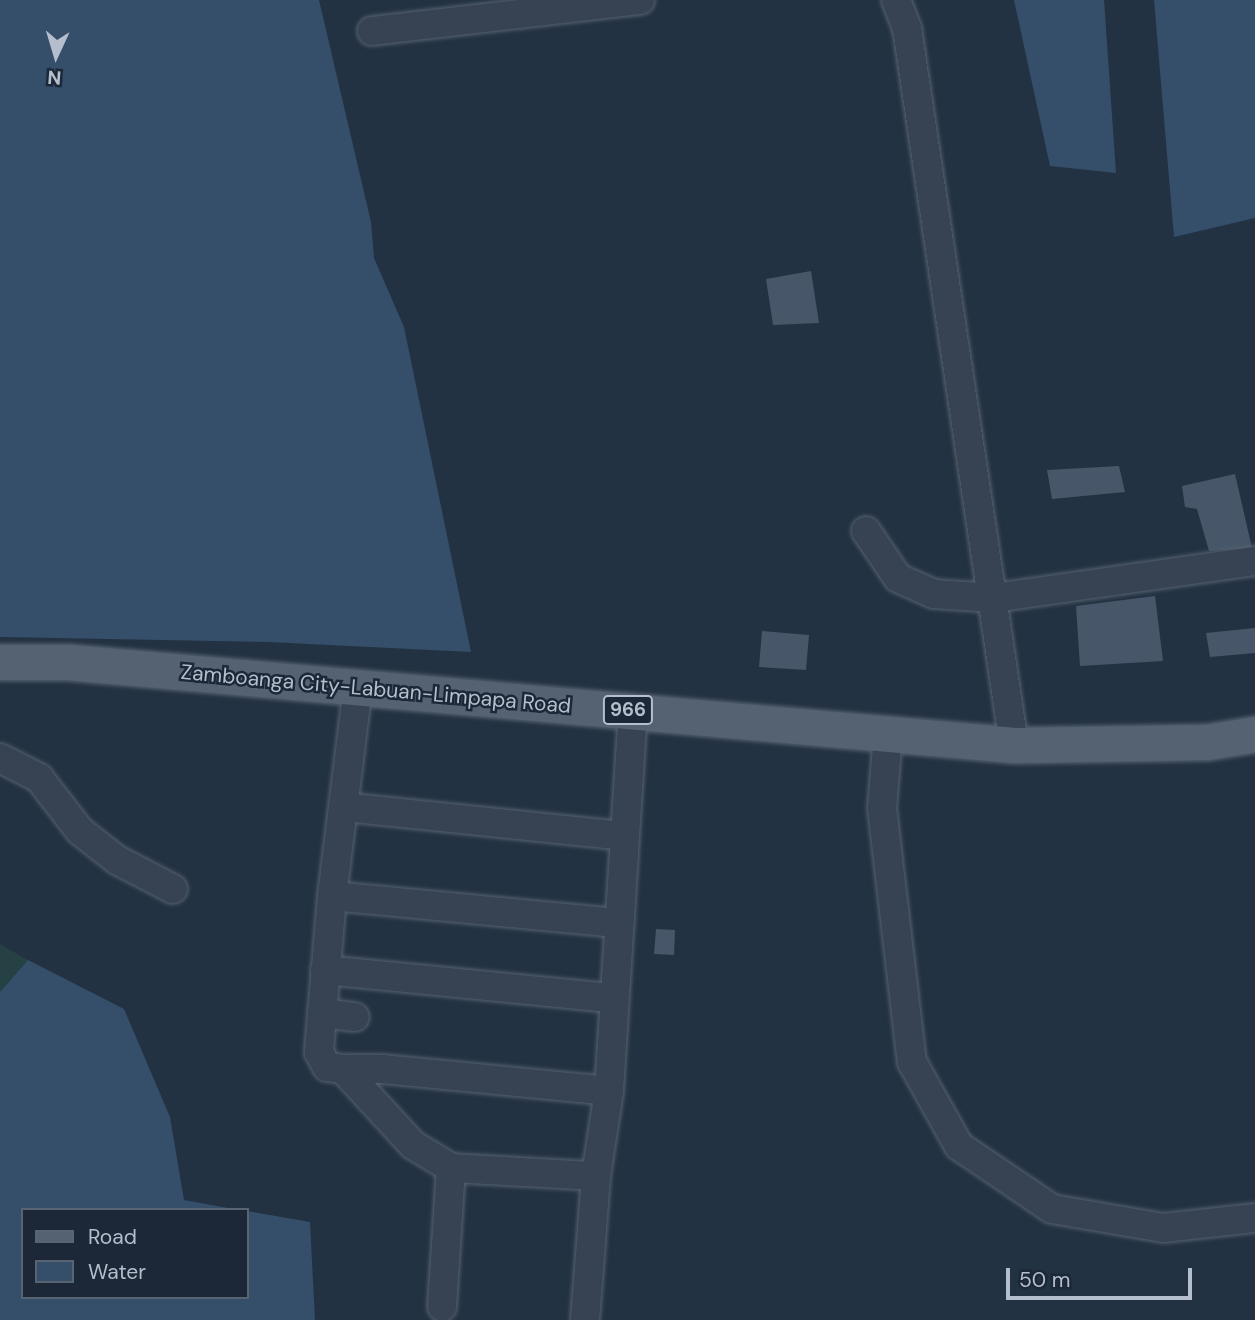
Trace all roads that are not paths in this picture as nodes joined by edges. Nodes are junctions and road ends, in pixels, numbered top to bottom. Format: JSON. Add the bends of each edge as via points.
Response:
{"nodes":[{"id":1,"x":640,"y":0,"type":"edge"},
{"id":2,"x":896,"y":0,"type":"edge"},
{"id":3,"x":372,"y":31,"type":"dead end"},
{"id":4,"x":866,"y":531,"type":"dead end"},
{"id":5,"x":1255,"y":561,"type":"edge"},
{"id":6,"x":993,"y":598,"type":"junction"},
{"id":7,"x":0,"y":662,"type":"edge"},
{"id":8,"x":358,"y":687,"type":"junction"},
{"id":9,"x":633,"y":710,"type":"junction"},
{"id":10,"x":888,"y":734,"type":"junction"},
{"id":11,"x":1255,"y":734,"type":"edge"},
{"id":12,"x":1014,"y":746,"type":"junction"},
{"id":13,"x":0,"y":758,"type":"edge"},
{"id":14,"x":344,"y":807,"type":"junction"},
{"id":15,"x":624,"y":836,"type":"junction"},
{"id":16,"x":173,"y":889,"type":"dead end"},
{"id":17,"x":332,"y":895,"type":"junction"},
{"id":18,"x":620,"y":923,"type":"junction"},
{"id":19,"x":325,"y":970,"type":"junction"},
{"id":20,"x":613,"y":998,"type":"junction"},
{"id":21,"x":322,"y":1013,"type":"junction"},
{"id":22,"x":355,"y":1017,"type":"dead end"},
{"id":23,"x":343,"y":1069,"type":"junction"},
{"id":24,"x":610,"y":1091,"type":"junction"},
{"id":25,"x":451,"y":1168,"type":"junction"},
{"id":26,"x":596,"y":1176,"type":"junction"},
{"id":27,"x":1255,"y":1217,"type":"edge"},
{"id":28,"x":442,"y":1307,"type":"dead end"},
{"id":29,"x":585,"y":1320,"type":"edge"}],
"edges":[{"from":1,"to":3,"type":"street"},
{"from":2,"to":6,"type":"street","via":[[907,27]]},
{"from":4,"to":6,"type":"street","via":[[898,578],[934,594]]},
{"from":5,"to":6,"type":"street"},
{"from":6,"to":12,"type":"street"},
{"from":7,"to":8,"type":"main road","name":"Zamboanga City-Labuan-Limpapa Road","number":"966","via":[[68,662]]},
{"from":8,"to":9,"type":"main road","name":"Zamboanga City-Labuan-Limpapa Road","number":"966"},
{"from":8,"to":14,"type":"street"},
{"from":9,"to":10,"type":"main road","name":"Zamboanga City-Labuan-Limpapa Road","number":"966"},
{"from":9,"to":15,"type":"street"},
{"from":10,"to":12,"type":"main road","name":"Zamboanga City-Labuan-Limpapa Road","number":"966"},
{"from":10,"to":27,"type":"street","via":[[882,808],[912,1062],[959,1146],[1052,1209],[1163,1228]]},
{"from":11,"to":12,"type":"main road","name":"Zamboanga City-Labuan-Limpapa Road","number":"966","via":[[1207,742]]},
{"from":13,"to":16,"type":"street","via":[[39,778],[80,831],[117,860]]},
{"from":14,"to":15,"type":"street"},
{"from":14,"to":17,"type":"street"},
{"from":15,"to":18,"type":"street"},
{"from":17,"to":18,"type":"street"},
{"from":17,"to":19,"type":"street"},
{"from":18,"to":20,"type":"street"},
{"from":19,"to":20,"type":"street"},
{"from":19,"to":21,"type":"street"},
{"from":20,"to":24,"type":"street"},
{"from":21,"to":22,"type":"street"},
{"from":21,"to":23,"type":"street","via":[[319,1052],[327,1068]]},
{"from":23,"to":24,"type":"street"},
{"from":23,"to":25,"type":"street","via":[[413,1145]]},
{"from":24,"to":26,"type":"street"},
{"from":25,"to":26,"type":"street"},
{"from":25,"to":28,"type":"street"},
{"from":26,"to":29,"type":"street"}]}
